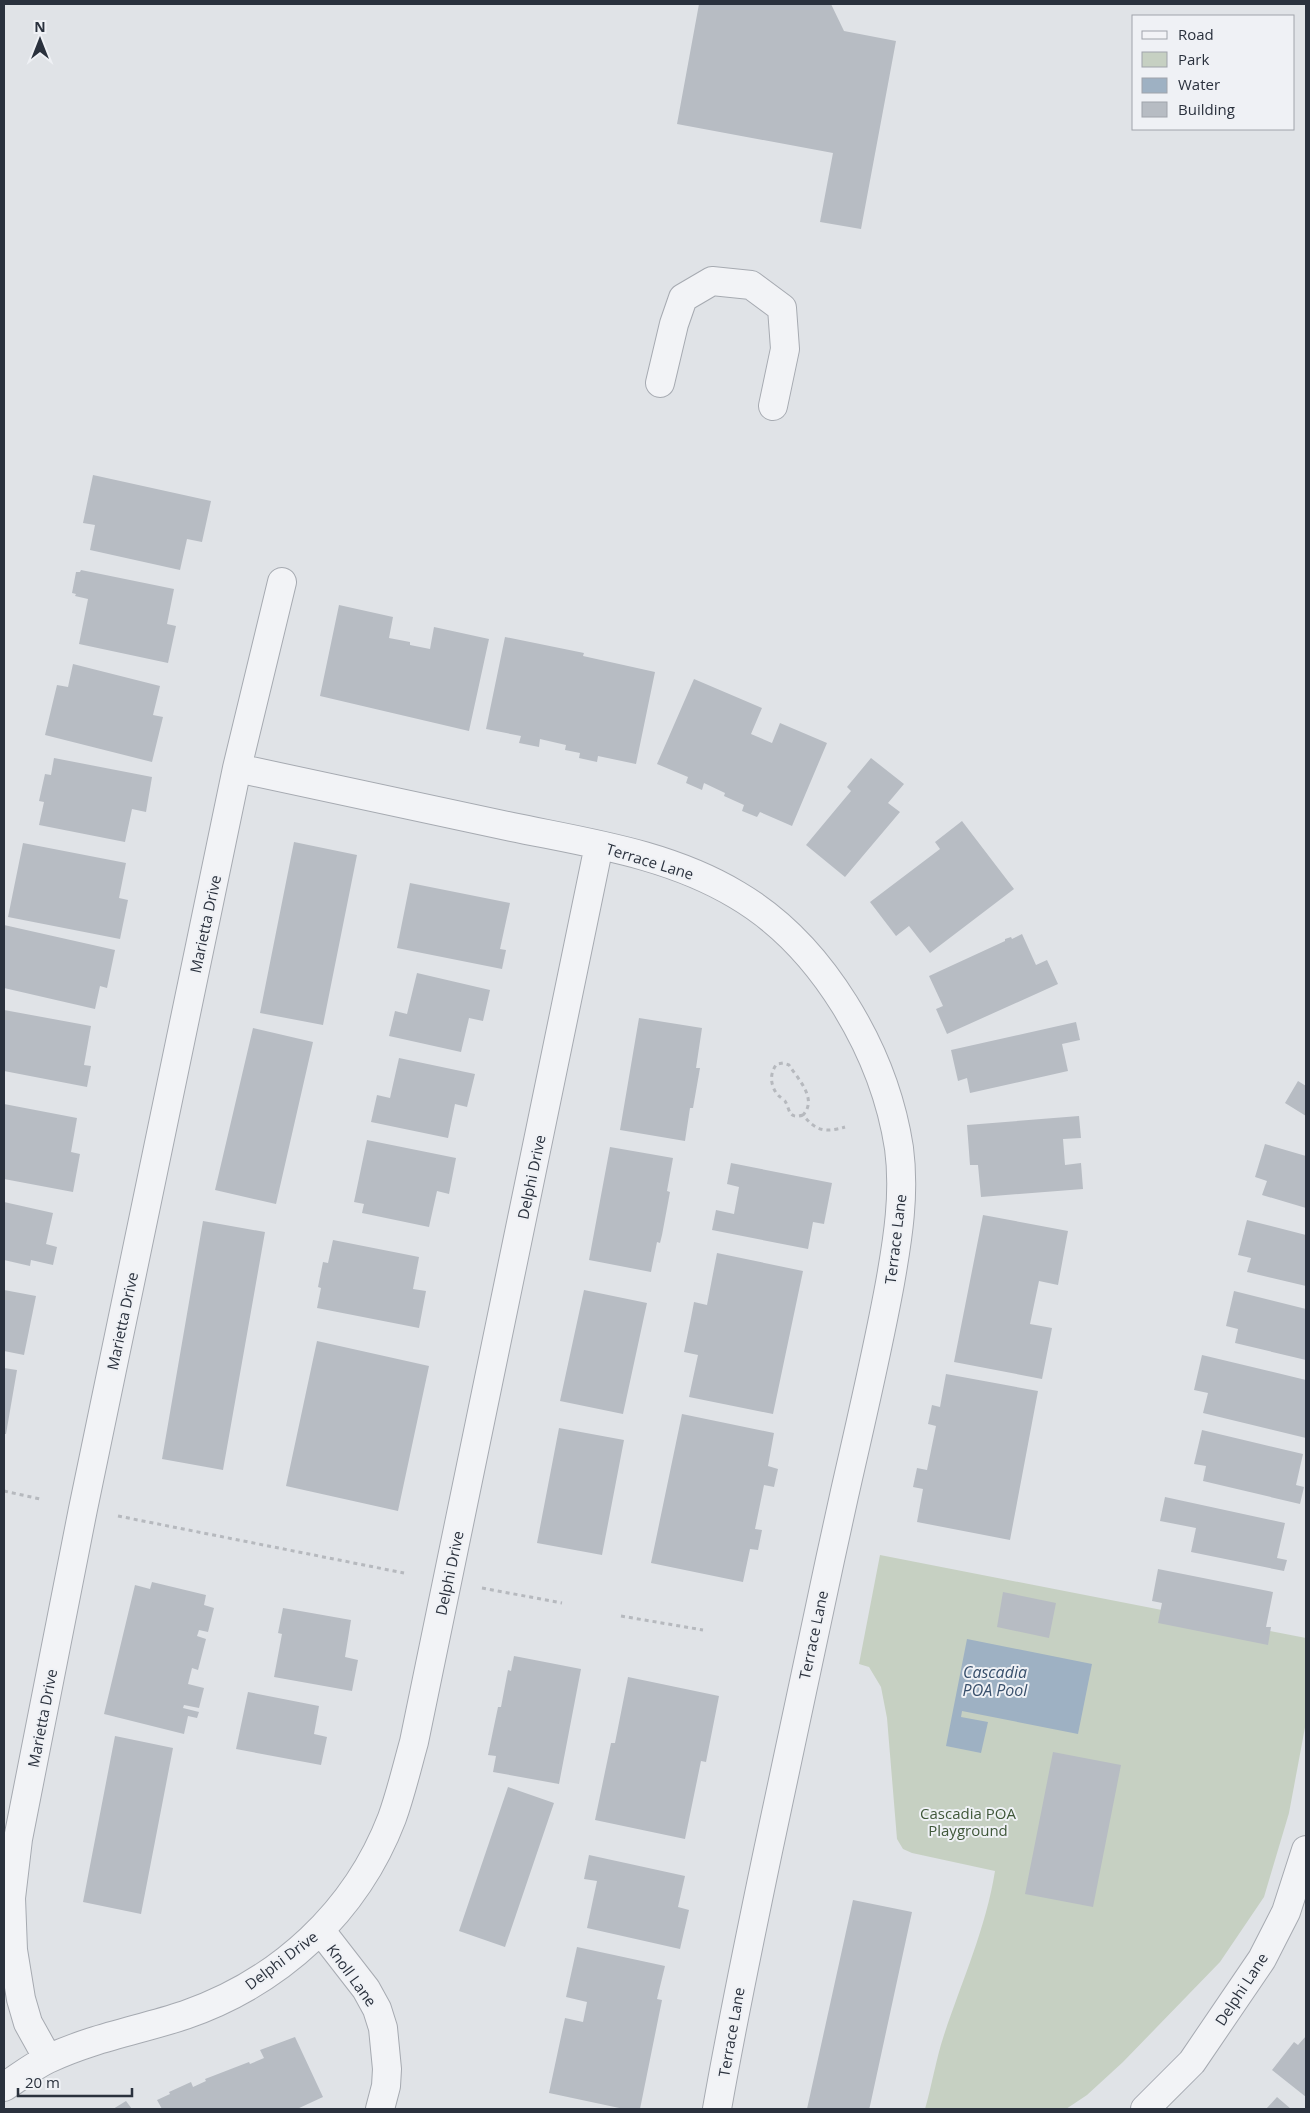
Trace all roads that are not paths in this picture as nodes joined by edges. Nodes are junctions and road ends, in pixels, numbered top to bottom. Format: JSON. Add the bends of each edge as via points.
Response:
{"nodes":[{"id":1,"x":660,"y":383,"type":"dead end"},
{"id":2,"x":773,"y":406,"type":"dead end"},
{"id":3,"x":282,"y":582,"type":"dead end"},
{"id":4,"x":237,"y":768,"type":"junction"},
{"id":5,"x":599,"y":845,"type":"junction"},
{"id":6,"x":1306,"y":1850,"type":"edge"},
{"id":7,"x":321,"y":1931,"type":"junction"},
{"id":8,"x":48,"y":2059,"type":"junction"},
{"id":9,"x":4,"y":2087,"type":"edge"},
{"id":10,"x":380,"y":2109,"type":"edge"},
{"id":11,"x":717,"y":2109,"type":"edge"},
{"id":12,"x":1145,"y":2109,"type":"edge"}],
"edges":[{"from":1,"to":2,"type":"street","via":[[683,298],[712,281],[751,285],[782,308],[785,349]]},
{"from":3,"to":4,"type":"street","name":"Marietta Drive"},
{"from":4,"to":5,"type":"street","name":"Terrace Lane"},
{"from":4,"to":8,"type":"street","name":"Marietta Drive","via":[[83,1509],[13,1872],[10,1921],[16,1976],[28,2023]]},
{"from":5,"to":7,"type":"street","name":"Delphi Drive","via":[[412,1750],[391,1819],[369,1864]]},
{"from":5,"to":11,"type":"street","name":"Terrace Lane","via":[[680,867],[714,882],[750,903],[798,945],[843,1002],[859,1030],[884,1089],[898,1147],[902,1181],[882,1324],[807,1663]]},
{"from":6,"to":12,"type":"street","name":"Delphi Lane","via":[[1286,1912],[1262,1959],[1192,2062]]},
{"from":7,"to":8,"type":"street","name":"Delphi Drive","via":[[260,1980],[224,1999]]},
{"from":7,"to":10,"type":"street","name":"Knoll Lane","via":[[366,1989],[377,2009],[383,2028],[387,2069]]},
{"from":8,"to":9,"type":"street","name":"Delphi Drive"}]}
